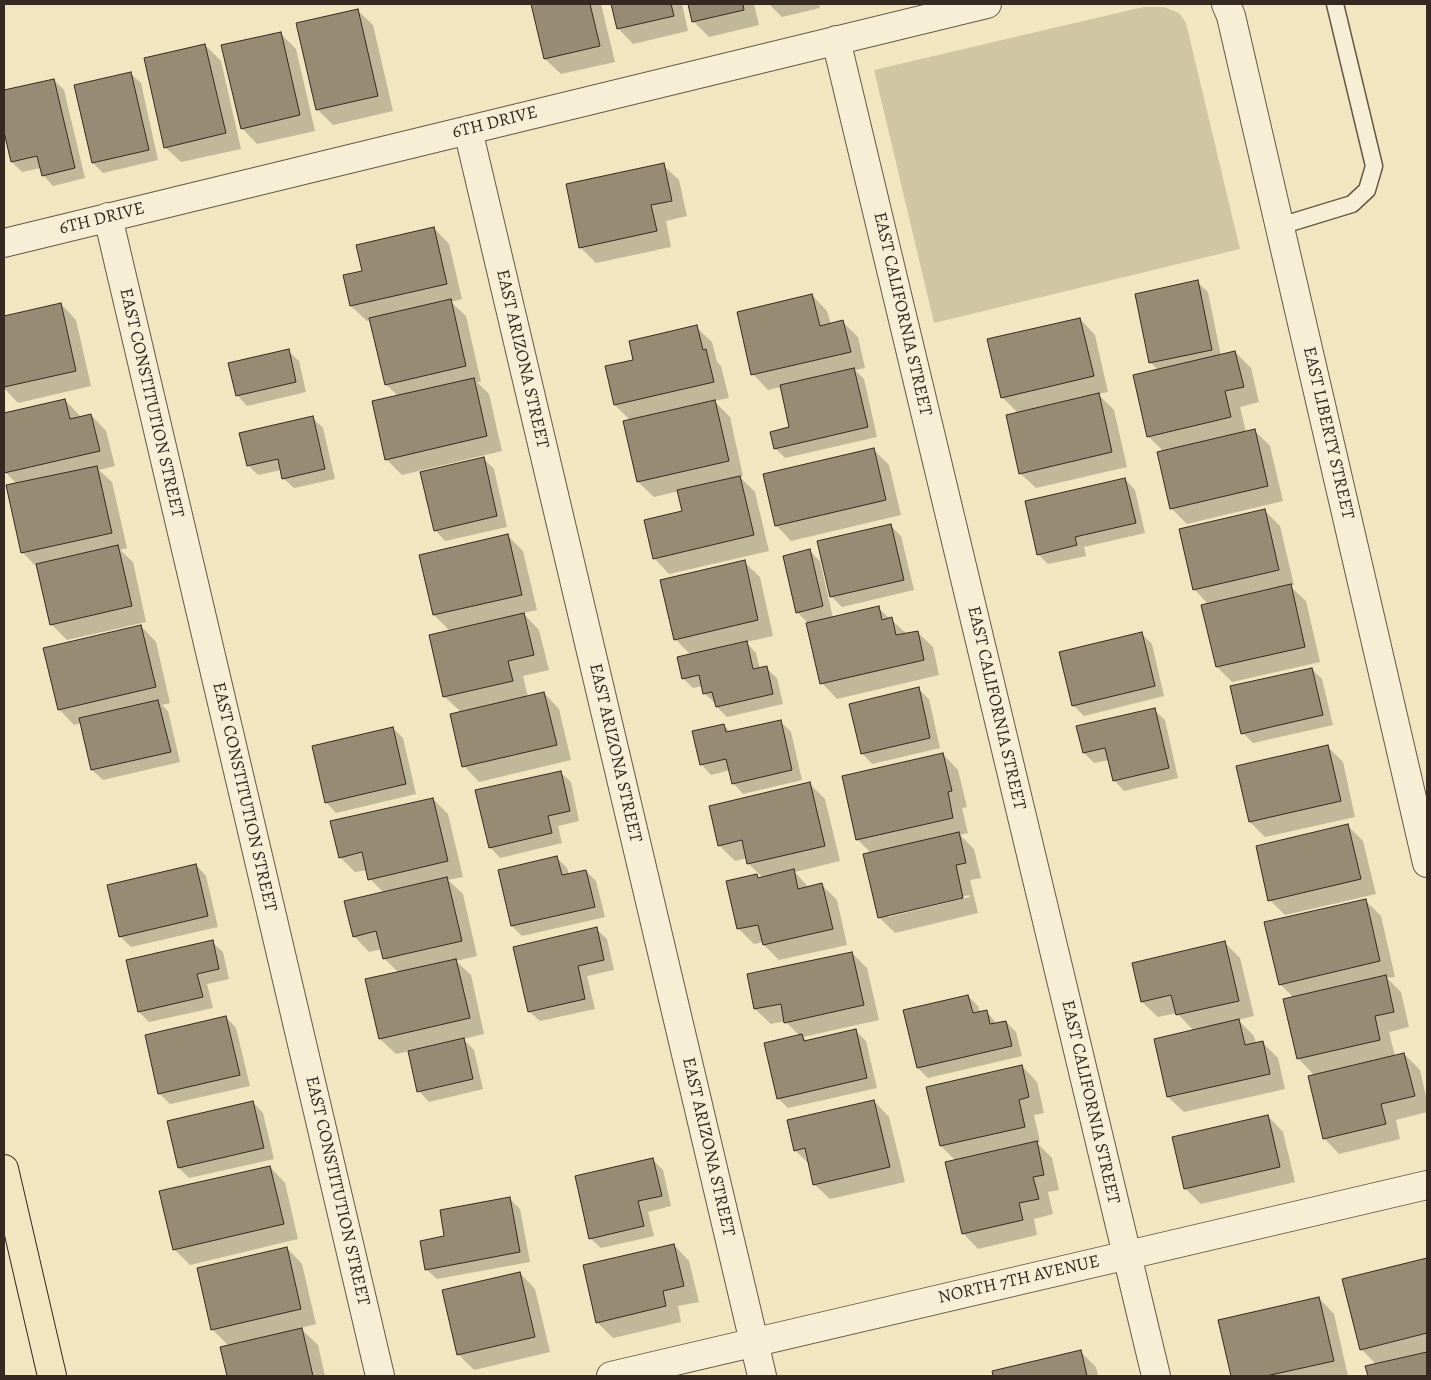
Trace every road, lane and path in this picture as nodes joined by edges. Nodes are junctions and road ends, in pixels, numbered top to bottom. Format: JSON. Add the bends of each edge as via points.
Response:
{"nodes":[{"id":1,"x":987,"y":4,"type":"edge"},
{"id":2,"x":1226,"y":4,"type":"edge"},
{"id":3,"x":1336,"y":4,"type":"edge"},
{"id":4,"x":836,"y":40,"type":"junction"},
{"id":5,"x":468,"y":130,"type":"junction"},
{"id":6,"x":108,"y":217,"type":"junction"},
{"id":7,"x":1280,"y":226,"type":"junction"},
{"id":8,"x":4,"y":243,"type":"edge"},
{"id":9,"x":1427,"y":863,"type":"edge"},
{"id":10,"x":4,"y":1169,"type":"edge"},
{"id":11,"x":1427,"y":1185,"type":"edge"},
{"id":12,"x":4,"y":1223,"type":"edge"},
{"id":13,"x":23,"y":1249,"type":"junction"},
{"id":14,"x":1127,"y":1254,"type":"junction"},
{"id":15,"x":754,"y":1342,"type":"junction"},
{"id":16,"x":52,"y":1376,"type":"edge"},
{"id":17,"x":380,"y":1376,"type":"edge"},
{"id":18,"x":610,"y":1376,"type":"edge"},
{"id":19,"x":762,"y":1376,"type":"edge"},
{"id":20,"x":1156,"y":1376,"type":"edge"}],
"edges":[{"from":1,"to":4,"type":"street","name":"6TH DRIVE"},
{"from":2,"to":7,"type":"street","name":"EAST LIBERTY STREET"},
{"from":3,"to":7,"type":"lane","via":[[1374,166],[1367,190],[1352,204]]},
{"from":4,"to":5,"type":"street","name":"6TH DRIVE"},
{"from":4,"to":14,"type":"street","name":"EAST CALIFORNIA STREET"},
{"from":5,"to":6,"type":"street","name":"6TH DRIVE"},
{"from":5,"to":15,"type":"street","name":"EAST ARIZONA STREET"},
{"from":6,"to":8,"type":"street","name":"6TH DRIVE"},
{"from":6,"to":17,"type":"street","name":"EAST CONSTITUTION STREET"},
{"from":7,"to":9,"type":"street","name":"EAST LIBERTY STREET"},
{"from":10,"to":13,"type":"highway"},
{"from":11,"to":14,"type":"street","name":"NORTH 7TH AVENUE"},
{"from":12,"to":13,"type":"highway"},
{"from":13,"to":16,"type":"highway"},
{"from":14,"to":15,"type":"street","name":"NORTH 7TH AVENUE"},
{"from":14,"to":20,"type":"street","name":"EAST CALIFORNIA STREET"},
{"from":15,"to":18,"type":"street","name":"NORTH 7TH AVENUE"},
{"from":15,"to":19,"type":"street","name":"EAST ARIZONA STREET"}]}
